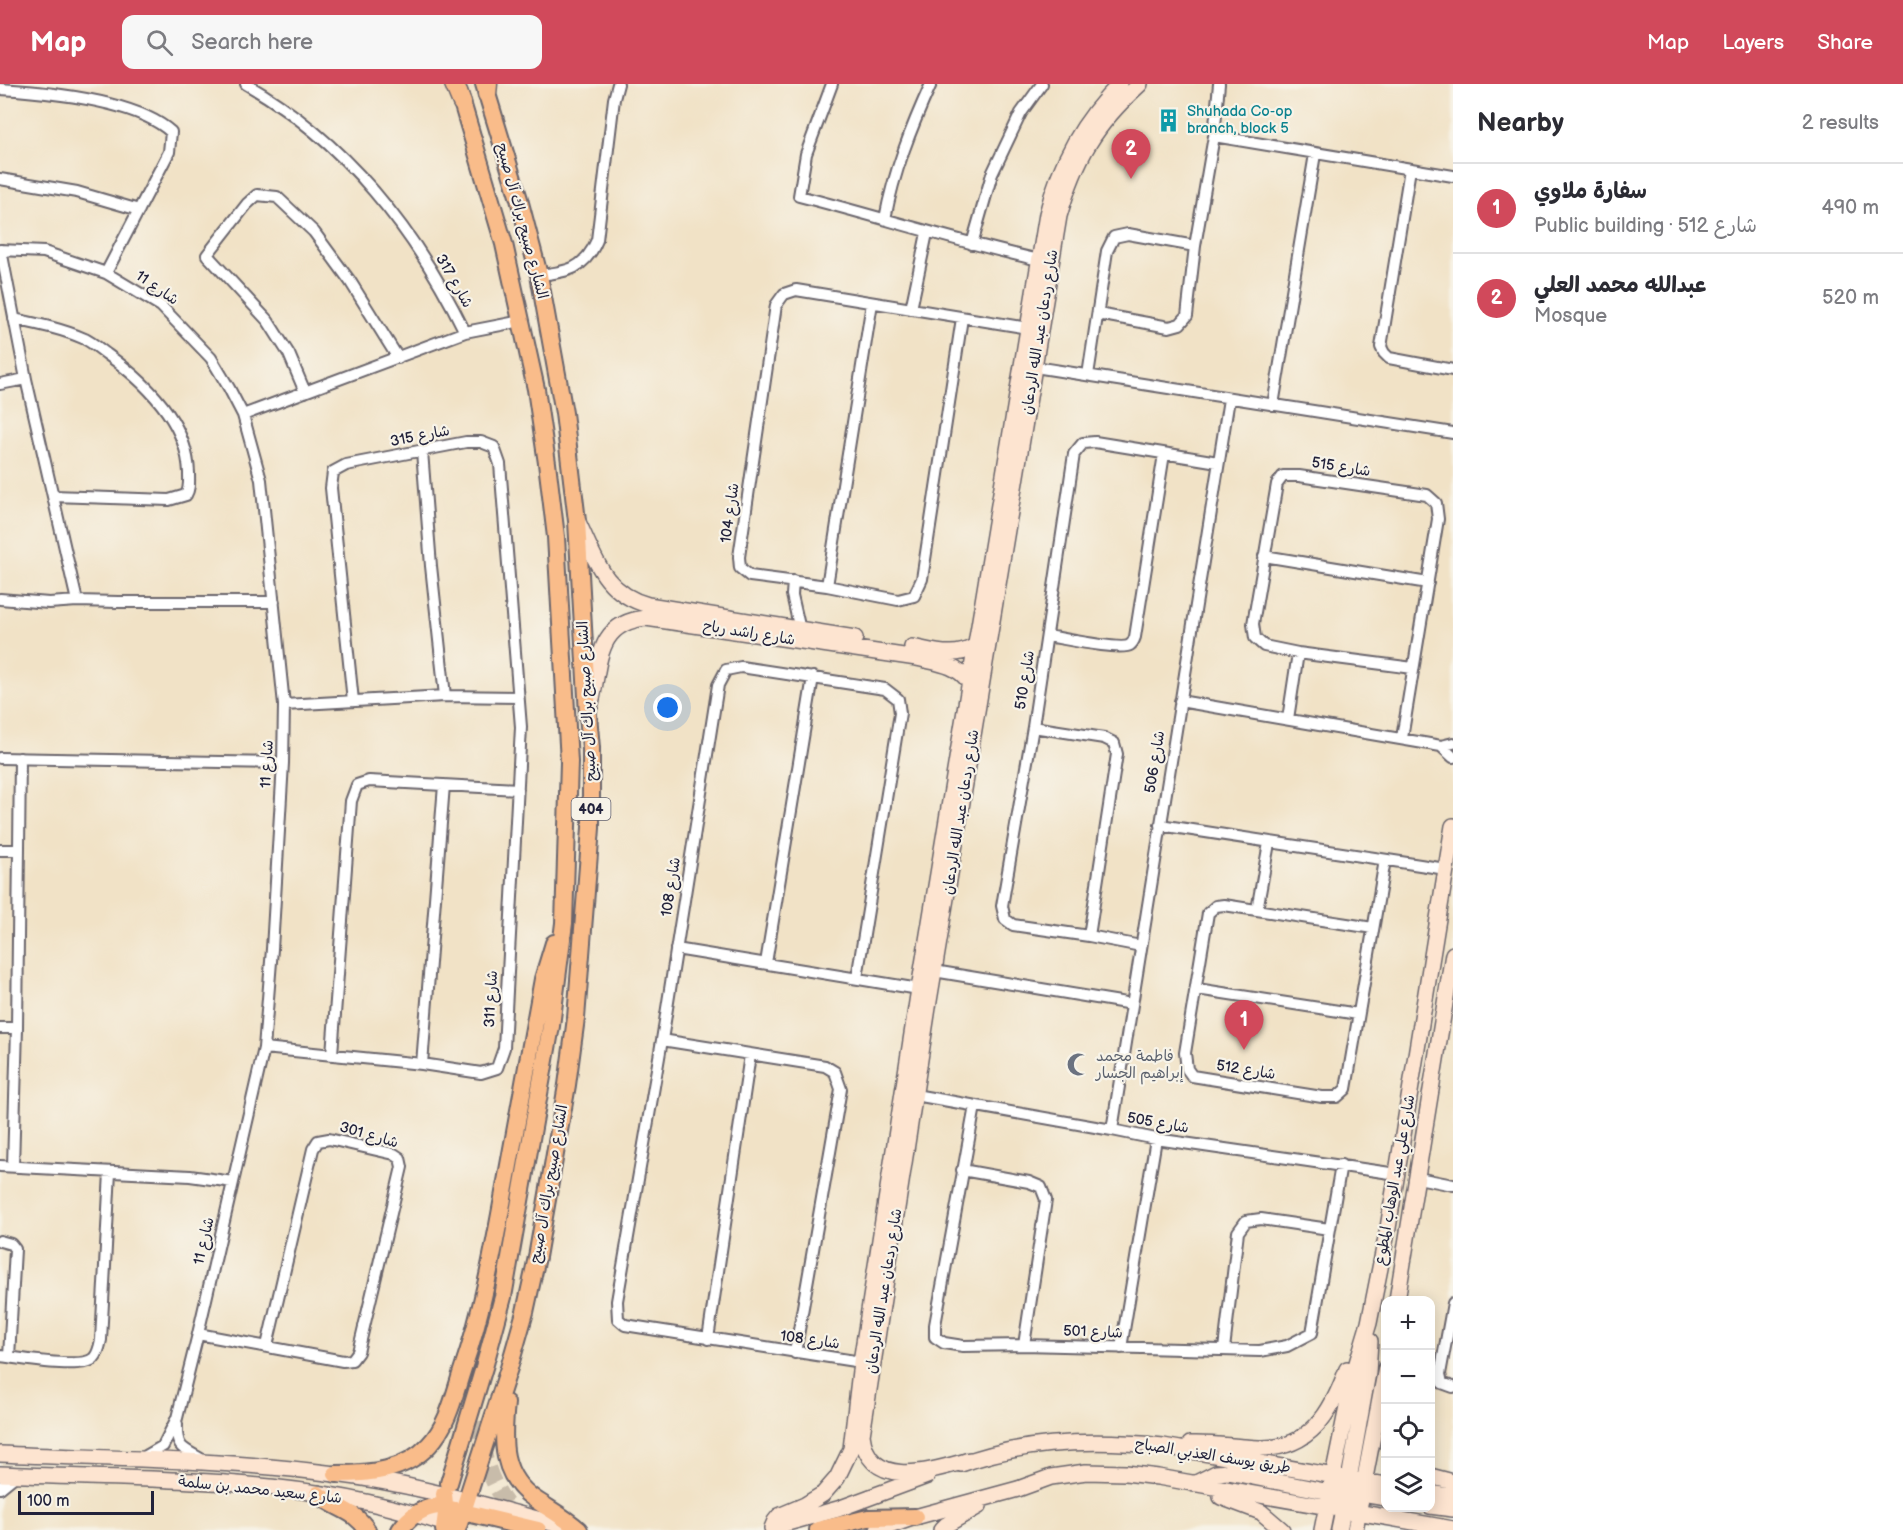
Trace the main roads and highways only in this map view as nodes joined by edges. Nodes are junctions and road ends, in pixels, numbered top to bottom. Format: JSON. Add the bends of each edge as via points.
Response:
{"nodes":[{"id":1,"x":456,"y":84,"type":"edge"},
{"id":2,"x":487,"y":87,"type":"edge"},
{"id":3,"x":462,"y":103,"type":"joint"},
{"id":4,"x":564,"y":923,"type":"junction"},
{"id":5,"x":542,"y":1082,"type":"junction"},
{"id":6,"x":509,"y":1368,"type":"junction"},
{"id":7,"x":480,"y":1421,"type":"tunnel mouth"},
{"id":8,"x":336,"y":1474,"type":"road end"},
{"id":9,"x":318,"y":1494,"type":"road end"},
{"id":10,"x":446,"y":1494,"type":"junction"},
{"id":11,"x":465,"y":1506,"type":"junction"},
{"id":12,"x":915,"y":1517,"type":"road end"},
{"id":13,"x":453,"y":1529,"type":"edge"},
{"id":14,"x":367,"y":1530,"type":"edge"},
{"id":15,"x":400,"y":1530,"type":"edge"},
{"id":16,"x":538,"y":1530,"type":"edge"},
{"id":17,"x":578,"y":1530,"type":"edge"},
{"id":18,"x":818,"y":1530,"type":"edge"}],
"edges":[{"from":1,"to":3,"type":"highway"},
{"from":2,"to":6,"type":"main road","name":"الشارع صبيح براك آل صبيح","number":"404","via":[[539,275],[564,413],[577,521],[591,747],[591,828],[576,1018],[537,1257]]},
{"from":3,"to":4,"type":"main road","name":"الشارع صبيح براك آل صبيح","number":"404","via":[[504,244],[548,463],[569,762]]},
{"from":4,"to":5,"type":"main road","name":"الشارع صبيح براك آل صبيح","number":"404"},
{"from":4,"to":8,"type":"main road","via":[[543,979],[489,1274],[447,1417],[427,1447],[406,1463],[372,1472]]},
{"from":5,"to":7,"type":"main road","via":[[544,1115],[518,1263],[484,1390]]},
{"from":5,"to":10,"type":"main road","name":"الشارع صبيح براك آل صبيح","number":"404","via":[[503,1297]]},
{"from":6,"to":11,"type":"main road","name":"الشارع صبيح براك آل صبيح","number":"404"},
{"from":6,"to":17,"type":"main road","via":[[502,1436],[508,1464],[528,1494]]},
{"from":9,"to":14,"type":"main road","via":[[354,1515]]},
{"from":10,"to":11,"type":"main road"},
{"from":10,"to":13,"type":"main road","name":"الشارع صبيح براك آل صبيح"},
{"from":10,"to":15,"type":"main road","via":[[432,1507],[415,1514]]},
{"from":11,"to":13,"type":"main road","name":"الشارع صبيح براك آل صبيح","number":"404"},
{"from":11,"to":16,"type":"main road"},
{"from":12,"to":18,"type":"main road","via":[[868,1518]]}]}
